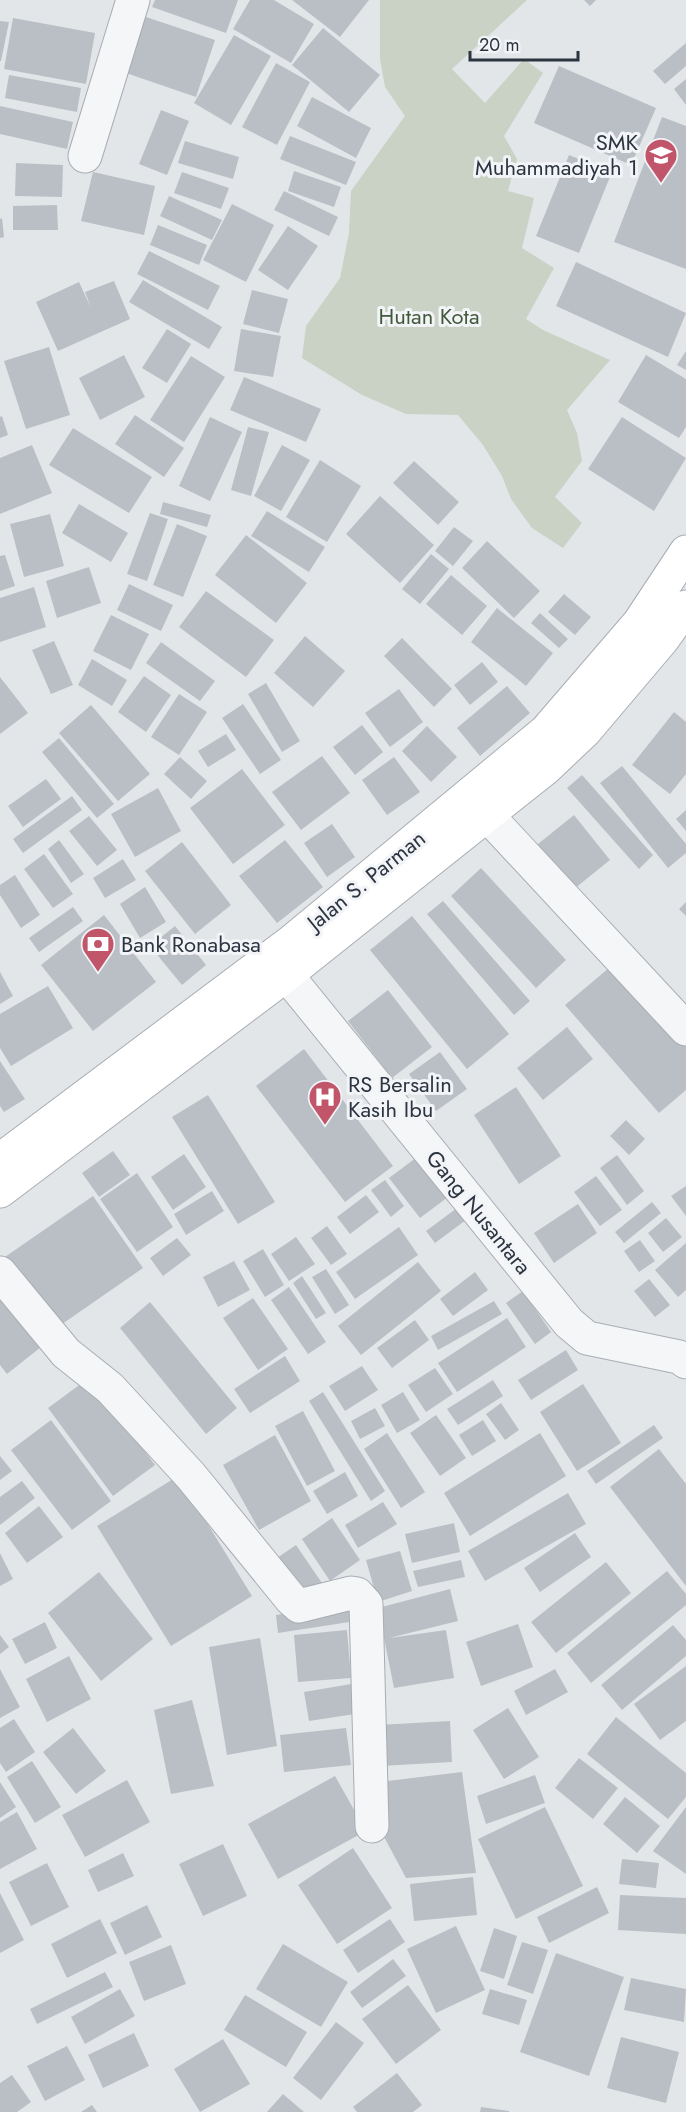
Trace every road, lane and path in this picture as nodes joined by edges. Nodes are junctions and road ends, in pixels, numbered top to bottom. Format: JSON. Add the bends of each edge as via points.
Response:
{"nodes":[{"id":1,"x":133,"y":0,"type":"edge"},
{"id":2,"x":85,"y":156,"type":"dead end"},
{"id":3,"x":686,"y":552,"type":"edge"},
{"id":4,"x":686,"y":607,"type":"edge"},
{"id":5,"x":487,"y":815,"type":"junction"},
{"id":6,"x":279,"y":966,"type":"junction"},
{"id":7,"x":686,"y":1029,"type":"edge"},
{"id":8,"x":0,"y":1160,"type":"edge"},
{"id":9,"x":0,"y":1191,"type":"edge"},
{"id":10,"x":0,"y":1273,"type":"edge"},
{"id":11,"x":686,"y":1362,"type":"edge"},
{"id":12,"x":372,"y":1826,"type":"dead end"}],
"edges":[{"from":1,"to":2,"type":"street"},
{"from":3,"to":6,"type":"main road","name":"Jalan S. Parman","via":[[639,623],[546,731]]},
{"from":4,"to":5,"type":"main road","name":"Jalan S. Parman","via":[[585,731]]},
{"from":5,"to":6,"type":"main road","name":"Jalan S. Parman"},
{"from":5,"to":7,"type":"street"},
{"from":6,"to":8,"type":"main road","name":"Jalan S. Parman"},
{"from":6,"to":9,"type":"main road","name":"Jalan S. Parman"},
{"from":6,"to":11,"type":"street","name":"Gang Nusantara","via":[[569,1323],[587,1338],[679,1357]]},
{"from":10,"to":12,"type":"street","via":[[66,1353],[110,1388],[191,1476],[291,1599],[299,1606],[311,1605],[351,1593],[366,1604]]}]}
